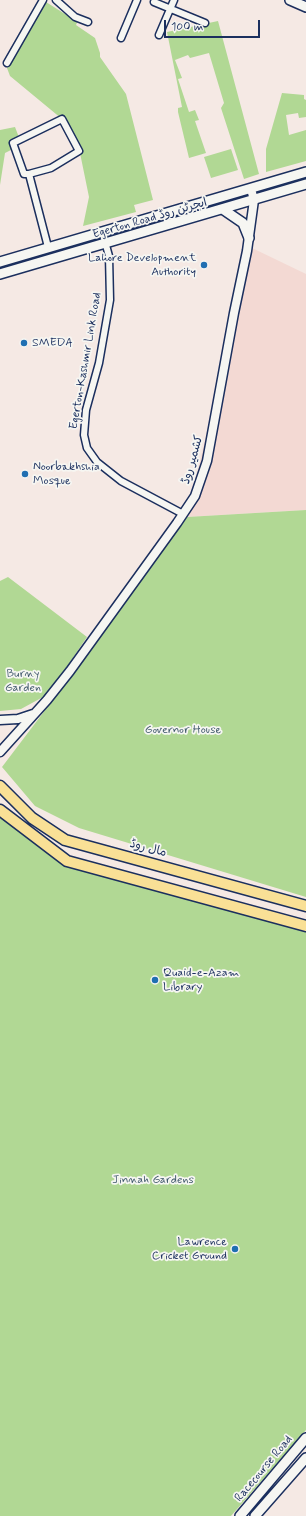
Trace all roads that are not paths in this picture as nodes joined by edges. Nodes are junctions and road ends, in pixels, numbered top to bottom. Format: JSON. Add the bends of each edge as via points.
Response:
{"nodes":[{"id":1,"x":43,"y":0,"type":"edge"},
{"id":2,"x":56,"y":0,"type":"edge"},
{"id":3,"x":137,"y":0,"type":"edge"},
{"id":4,"x":174,"y":0,"type":"edge"},
{"id":5,"x":290,"y":0,"type":"edge"},
{"id":6,"x":154,"y":2,"type":"dead end"},
{"id":7,"x":306,"y":7,"type":"edge"},
{"id":8,"x":171,"y":9,"type":"junction"},
{"id":9,"x":88,"y":22,"type":"dead end"},
{"id":10,"x":205,"y":23,"type":"dead end"},
{"id":11,"x":159,"y":35,"type":"dead end"},
{"id":12,"x":121,"y":38,"type":"dead end"},
{"id":13,"x":7,"y":63,"type":"dead end"},
{"id":14,"x":306,"y":172,"type":"edge"},
{"id":15,"x":29,"y":174,"type":"junction"},
{"id":16,"x":306,"y":184,"type":"edge"},
{"id":17,"x":251,"y":189,"type":"junction"},
{"id":18,"x":254,"y":200,"type":"junction"},
{"id":19,"x":224,"y":210,"type":"junction"},
{"id":20,"x":102,"y":231,"type":"junction"},
{"id":21,"x":249,"y":238,"type":"junction"},
{"id":22,"x":106,"y":244,"type":"junction"},
{"id":23,"x":48,"y":247,"type":"junction"},
{"id":24,"x":0,"y":261,"type":"edge"},
{"id":25,"x":3,"y":273,"type":"edge"},
{"id":26,"x":0,"y":281,"type":"edge"},
{"id":27,"x":183,"y":514,"type":"junction"},
{"id":28,"x":34,"y":713,"type":"junction"},
{"id":29,"x":0,"y":720,"type":"edge"},
{"id":30,"x":0,"y":752,"type":"edge"},
{"id":31,"x":0,"y":786,"type":"edge"},
{"id":32,"x":0,"y":810,"type":"edge"},
{"id":33,"x":306,"y":906,"type":"edge"},
{"id":34,"x":306,"y":926,"type":"edge"},
{"id":35,"x":306,"y":1438,"type":"edge"},
{"id":36,"x":297,"y":1449,"type":"junction"},
{"id":37,"x":306,"y":1459,"type":"edge"},
{"id":38,"x":240,"y":1516,"type":"edge"},
{"id":39,"x":255,"y":1516,"type":"edge"}],
"edges":[{"from":1,"to":13,"type":"street"},
{"from":2,"to":9,"type":"street","via":[[75,17]]},
{"from":3,"to":12,"type":"street"},
{"from":4,"to":8,"type":"street"},
{"from":5,"to":7,"type":"main road"},
{"from":6,"to":8,"type":"street"},
{"from":8,"to":10,"type":"street"},
{"from":8,"to":11,"type":"street"},
{"from":14,"to":17,"type":"main road","name":"Egerton Road ایجرٹن روڈ"},
{"from":15,"to":15,"type":"street","via":[[24,174],[13,143],[62,119],[80,151],[51,168]]},
{"from":15,"to":23,"type":"street"},
{"from":16,"to":18,"type":"main road","name":"Egerton Road ایجرٹن روڈ"},
{"from":17,"to":18,"type":"street","name":"کشمیر روڈ"},
{"from":17,"to":20,"type":"main road","name":"Egerton Road ایجرٹن روڈ"},
{"from":18,"to":19,"type":"main road","name":"Egerton Road ایجرٹن روڈ"},
{"from":18,"to":21,"type":"street","name":"کشمیر روڈ"},
{"from":19,"to":21,"type":"main road","via":[[242,222]]},
{"from":19,"to":22,"type":"main road","name":"Egerton Road ایجرٹن روڈ"},
{"from":20,"to":22,"type":"street","name":"Egerton-Kashmir Link Road"},
{"from":20,"to":23,"type":"main road","name":"Egerton Road ایجرٹن روڈ"},
{"from":21,"to":27,"type":"street","name":"کشمیر روڈ","via":[[207,461],[195,496]]},
{"from":22,"to":25,"type":"main road","name":"Egerton Road ایجرٹن روڈ"},
{"from":22,"to":27,"type":"street","name":"Egerton-Kashmir Link Road","via":[[109,256],[110,300],[100,363],[86,410],[84,435],[87,448],[97,462],[121,481]]},
{"from":23,"to":24,"type":"main road","name":"Egerton Road ایجرٹن روڈ"},
{"from":25,"to":26,"type":"main road"},
{"from":27,"to":28,"type":"street","name":"کشمیر روڈ","via":[[70,671]]},
{"from":28,"to":29,"type":"street","via":[[18,719]]},
{"from":28,"to":30,"type":"street","name":"کشمیر روڈ"},
{"from":31,"to":33,"type":"main road","name":"مال روڈ","via":[[32,818],[65,840]]},
{"from":32,"to":34,"type":"main road","via":[[67,861]]},
{"from":35,"to":36,"type":"main road","name":"Racecourse Road"},
{"from":36,"to":37,"type":"street"},
{"from":36,"to":38,"type":"main road","name":"Racecourse Road"},
{"from":37,"to":39,"type":"main road","name":"Racecourse Road"}]}
